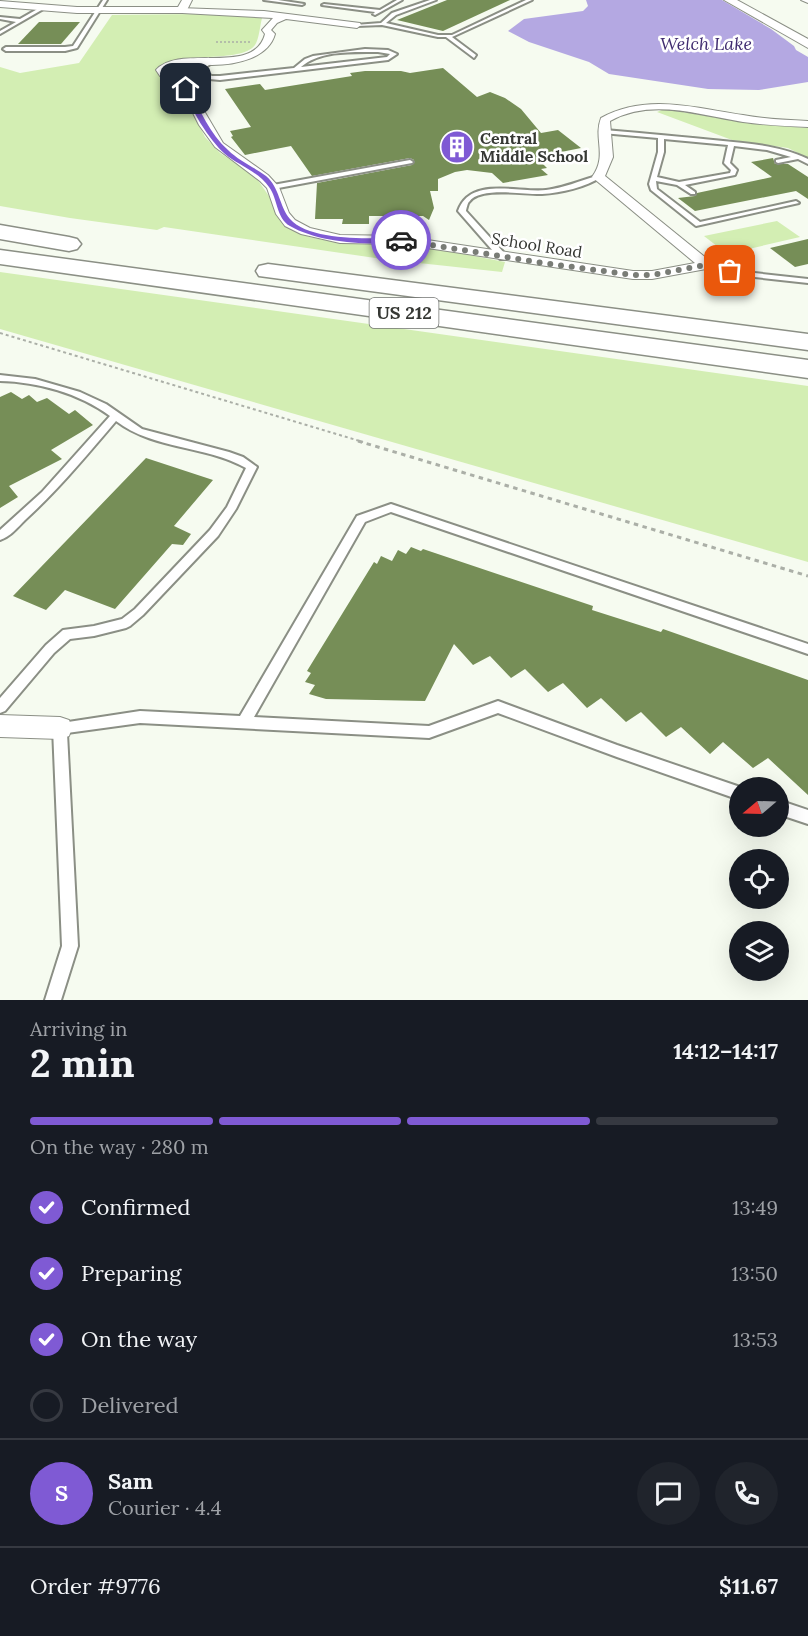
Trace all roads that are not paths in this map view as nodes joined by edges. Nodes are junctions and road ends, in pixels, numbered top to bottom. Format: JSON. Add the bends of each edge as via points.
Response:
{"nodes":[{"id":1,"x":266,"y":0,"type":"edge"},
{"id":2,"x":400,"y":0,"type":"edge"},
{"id":3,"x":434,"y":0,"type":"edge"},
{"id":4,"x":530,"y":0,"type":"edge"},
{"id":5,"x":729,"y":0,"type":"edge"},
{"id":6,"x":4,"y":2,"type":"edge"},
{"id":7,"x":304,"y":2,"type":"edge"},
{"id":8,"x":184,"y":5,"type":"edge"},
{"id":9,"x":324,"y":5,"type":"dead end"},
{"id":10,"x":101,"y":7,"type":"edge"},
{"id":11,"x":43,"y":8,"type":"junction"},
{"id":12,"x":380,"y":11,"type":"junction"},
{"id":13,"x":285,"y":17,"type":"junction"},
{"id":14,"x":0,"y":18,"type":"edge"},
{"id":15,"x":21,"y":21,"type":"junction"},
{"id":16,"x":382,"y":24,"type":"junction"},
{"id":17,"x":357,"y":25,"type":"junction"},
{"id":18,"x":0,"y":33,"type":"edge"},
{"id":19,"x":447,"y":36,"type":"junction"},
{"id":20,"x":808,"y":44,"type":"edge"},
{"id":21,"x":6,"y":49,"type":"dead end"},
{"id":22,"x":474,"y":56,"type":"dead end"},
{"id":23,"x":210,"y":62,"type":"junction"},
{"id":24,"x":296,"y":68,"type":"junction"},
{"id":25,"x":808,"y":124,"type":"edge"},
{"id":26,"x":604,"y":132,"type":"junction"},
{"id":27,"x":661,"y":136,"type":"junction"},
{"id":28,"x":731,"y":144,"type":"junction"},
{"id":29,"x":800,"y":158,"type":"junction"},
{"id":30,"x":778,"y":161,"type":"dead end"},
{"id":31,"x":411,"y":162,"type":"dead end"},
{"id":32,"x":808,"y":162,"type":"edge"},
{"id":33,"x":598,"y":177,"type":"junction"},
{"id":34,"x":654,"y":178,"type":"junction"},
{"id":35,"x":679,"y":184,"type":"junction"},
{"id":36,"x":273,"y":187,"type":"junction"},
{"id":37,"x":693,"y":194,"type":"dead end"},
{"id":38,"x":796,"y":203,"type":"dead end"},
{"id":39,"x":692,"y":209,"type":"dead end"},
{"id":40,"x":681,"y":211,"type":"junction"},
{"id":41,"x":0,"y":232,"type":"edge"},
{"id":42,"x":0,"y":257,"type":"edge"},
{"id":43,"x":503,"y":257,"type":"junction"},
{"id":44,"x":706,"y":265,"type":"junction"},
{"id":45,"x":808,"y":281,"type":"edge"},
{"id":46,"x":808,"y":342,"type":"edge"},
{"id":47,"x":808,"y":369,"type":"edge"},
{"id":48,"x":0,"y":378,"type":"edge"},
{"id":49,"x":114,"y":417,"type":"junction"},
{"id":50,"x":0,"y":536,"type":"edge"},
{"id":51,"x":808,"y":650,"type":"edge"},
{"id":52,"x":0,"y":707,"type":"edge"},
{"id":53,"x":243,"y":723,"type":"junction"},
{"id":54,"x":0,"y":726,"type":"edge"},
{"id":55,"x":60,"y":728,"type":"junction"},
{"id":56,"x":729,"y":789,"type":"edge"},
{"id":57,"x":789,"y":811,"type":"edge"},
{"id":58,"x":808,"y":817,"type":"edge"},
{"id":59,"x":53,"y":1000,"type":"edge"}],
"edges":[{"from":1,"to":7,"type":"lane"},
{"from":2,"to":12,"type":"lane"},
{"from":3,"to":16,"type":"lane","via":[[394,14]]},
{"from":4,"to":19,"type":"lane"},
{"from":5,"to":20,"type":"street"},
{"from":6,"to":11,"type":"street"},
{"from":7,"to":13,"type":"lane"},
{"from":8,"to":10,"type":"street"},
{"from":8,"to":13,"type":"street"},
{"from":9,"to":12,"type":"lane"},
{"from":10,"to":11,"type":"street"},
{"from":10,"to":21,"type":"lane","via":[[75,47]]},
{"from":11,"to":15,"type":"lane"},
{"from":12,"to":17,"type":"lane"},
{"from":13,"to":17,"type":"street"},
{"from":13,"to":23,"type":"street","via":[[270,34],[265,48]]},
{"from":14,"to":15,"type":"lane"},
{"from":15,"to":18,"type":"lane"},
{"from":16,"to":17,"type":"lane"},
{"from":16,"to":19,"type":"lane"},
{"from":19,"to":22,"type":"lane"},
{"from":23,"to":24,"type":"lane","via":[[200,74],[211,78]]},
{"from":23,"to":36,"type":"street","via":[[186,60],[161,70],[186,89],[211,135],[226,152]]},
{"from":24,"to":24,"type":"lane","via":[[388,58],[394,53],[374,49],[309,59]]},
{"from":25,"to":26,"type":"street","via":[[651,107],[615,113],[605,120]]},
{"from":26,"to":27,"type":"lane"},
{"from":26,"to":33,"type":"street","via":[[608,158]]},
{"from":27,"to":28,"type":"lane"},
{"from":27,"to":34,"type":"lane"},
{"from":28,"to":29,"type":"lane","via":[[782,150]]},
{"from":28,"to":35,"type":"lane","via":[[728,163],[733,174]]},
{"from":29,"to":30,"type":"lane"},
{"from":29,"to":32,"type":"lane"},
{"from":31,"to":36,"type":"lane"},
{"from":33,"to":43,"type":"lane","via":[[544,192],[486,191],[467,199],[462,211]]},
{"from":33,"to":44,"type":"street"},
{"from":34,"to":35,"type":"lane"},
{"from":34,"to":40,"type":"lane","via":[[656,193]]},
{"from":35,"to":37,"type":"lane"},
{"from":36,"to":43,"type":"street","name":"School Road","via":[[283,214],[290,223],[306,231],[340,239],[401,240]]},
{"from":38,"to":40,"type":"lane","via":[[699,224]]},
{"from":39,"to":40,"type":"lane"},
{"from":41,"to":46,"type":"highway","number":"US 212"},
{"from":42,"to":47,"type":"highway","number":"US 212"},
{"from":43,"to":44,"type":"street","name":"School Road","via":[[633,275]]},
{"from":44,"to":45,"type":"lane"},
{"from":48,"to":49,"type":"lane","via":[[12,377],[61,390],[97,403]]},
{"from":49,"to":50,"type":"lane","via":[[64,476]]},
{"from":49,"to":52,"type":"lane","via":[[138,431],[235,455],[252,467],[214,533],[139,612],[126,623],[67,634]]},
{"from":51,"to":53,"type":"lane","via":[[391,508],[361,519]]},
{"from":53,"to":55,"type":"lane","via":[[140,717]]},
{"from":53,"to":56,"type":"lane","via":[[429,732],[498,707]]},
{"from":54,"to":55,"type":"street"},
{"from":55,"to":59,"type":"lane","via":[[70,946]]},
{"from":57,"to":58,"type":"lane"}]}
